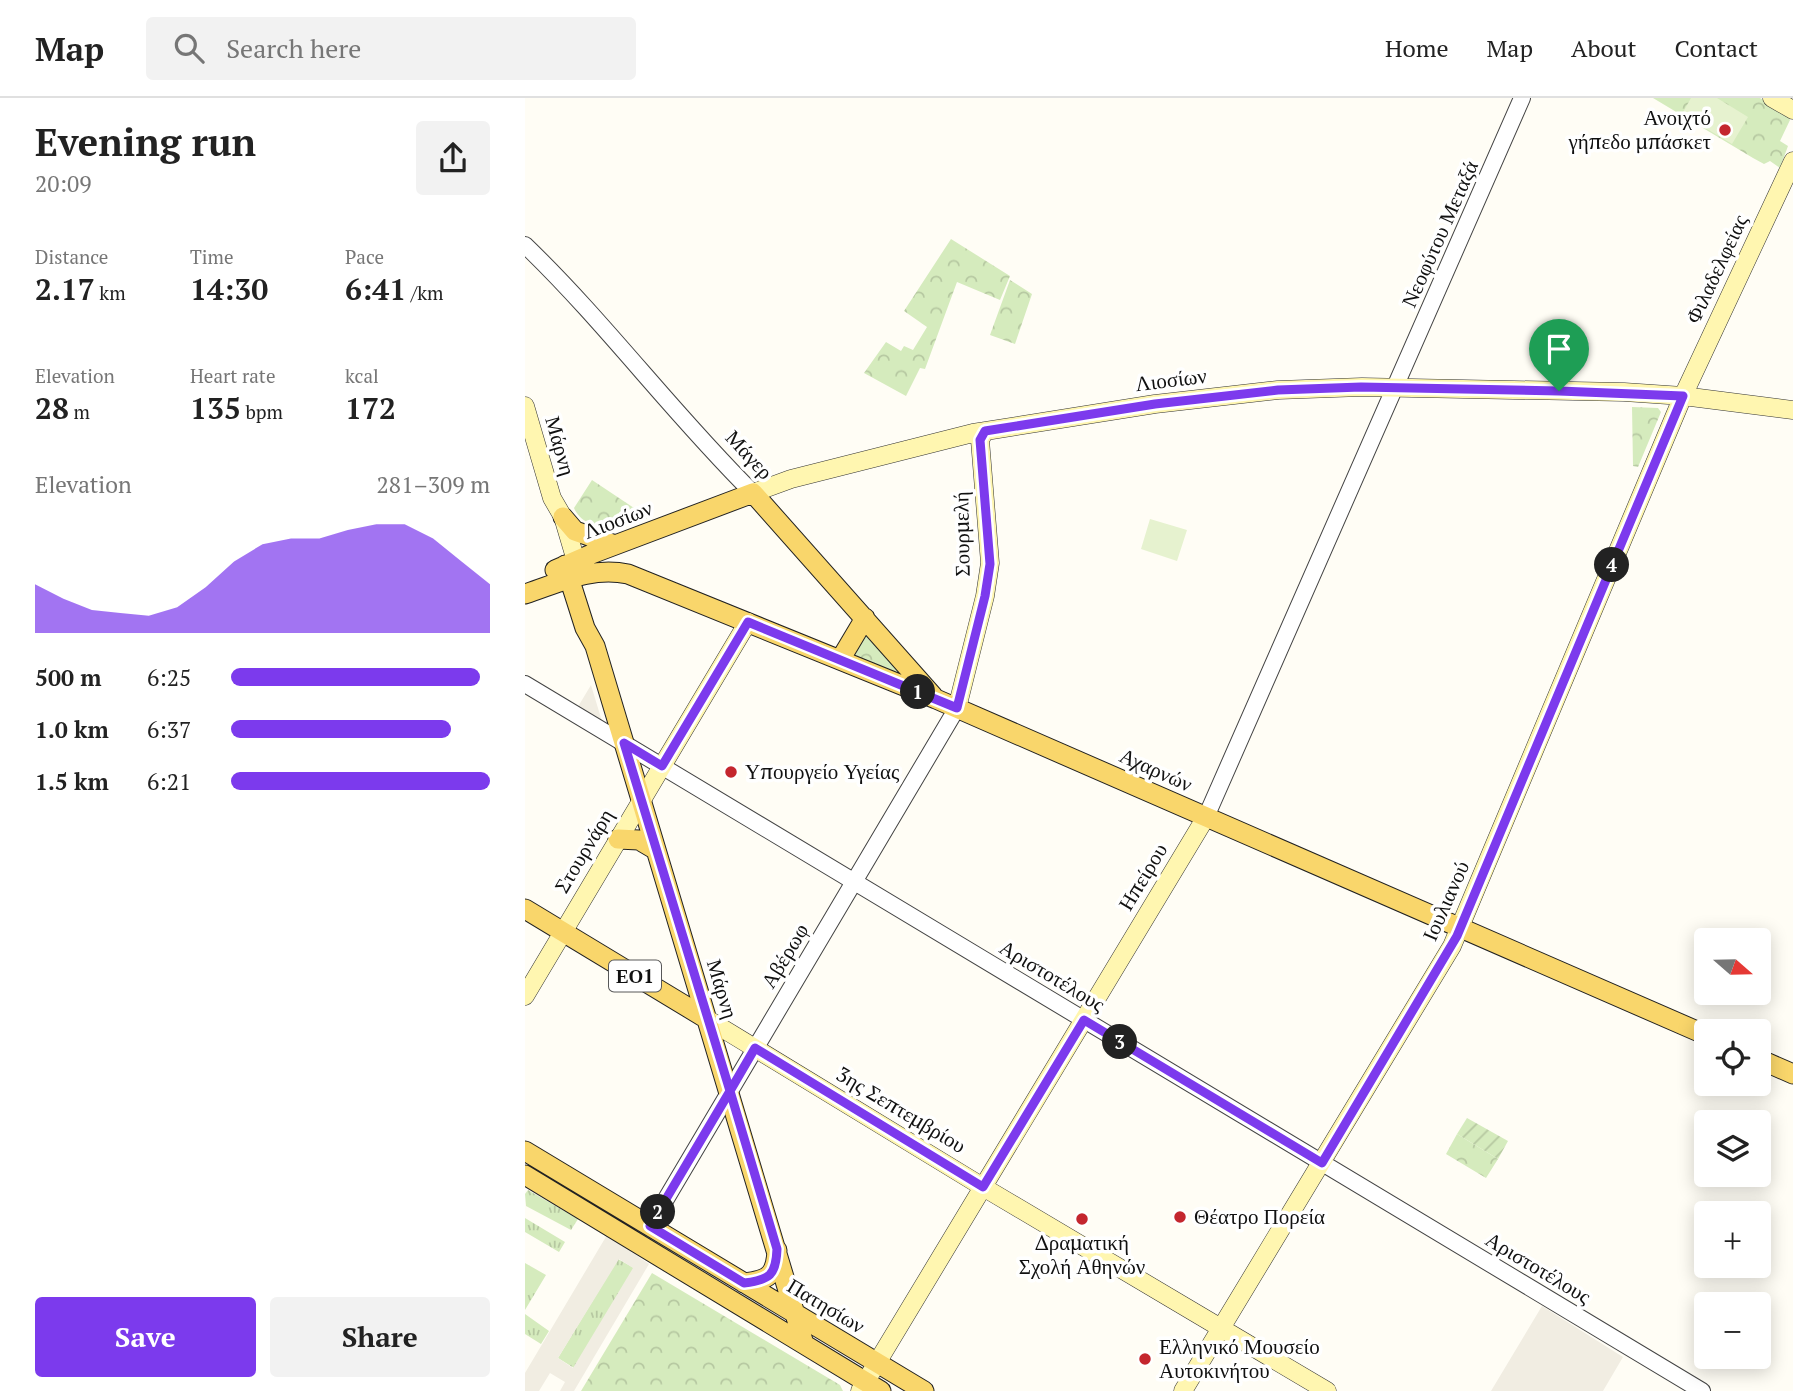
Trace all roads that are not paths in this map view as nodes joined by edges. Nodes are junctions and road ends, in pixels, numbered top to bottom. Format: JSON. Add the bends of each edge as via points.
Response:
{"nodes":[{"id":1,"x":1523,"y":98,"type":"edge"},
{"id":2,"x":1773,"y":98,"type":"edge"},
{"id":3,"x":1793,"y":110,"type":"edge"},
{"id":4,"x":1793,"y":161,"type":"edge"},
{"id":5,"x":525,"y":245,"type":"edge"},
{"id":6,"x":1395,"y":388,"type":"junction"},
{"id":7,"x":1683,"y":396,"type":"junction"},
{"id":8,"x":525,"y":406,"type":"edge"},
{"id":9,"x":1793,"y":410,"type":"edge"},
{"id":10,"x":979,"y":435,"type":"junction"},
{"id":11,"x":532,"y":450,"type":"edge"},
{"id":12,"x":753,"y":493,"type":"junction"},
{"id":13,"x":552,"y":498,"type":"junction"},
{"id":14,"x":563,"y":517,"type":"junction"},
{"id":15,"x":615,"y":545,"type":"junction"},
{"id":16,"x":573,"y":570,"type":"junction"},
{"id":17,"x":529,"y":589,"type":"edge"},
{"id":18,"x":582,"y":618,"type":"junction"},
{"id":19,"x":865,"y":618,"type":"junction"},
{"id":20,"x":748,"y":622,"type":"junction"},
{"id":21,"x":595,"y":646,"type":"junction"},
{"id":22,"x":840,"y":660,"type":"junction"},
{"id":23,"x":525,"y":684,"type":"edge"},
{"id":24,"x":936,"y":699,"type":"junction"},
{"id":25,"x":957,"y":708,"type":"junction"},
{"id":26,"x":624,"y":743,"type":"junction"},
{"id":27,"x":662,"y":766,"type":"junction"},
{"id":28,"x":640,"y":802,"type":"junction"},
{"id":29,"x":1206,"y":817,"type":"junction"},
{"id":30,"x":618,"y":839,"type":"junction"},
{"id":31,"x":656,"y":850,"type":"junction"},
{"id":32,"x":854,"y":881,"type":"junction"},
{"id":33,"x":525,"y":909,"type":"edge"},
{"id":34,"x":1461,"y":928,"type":"junction"},
{"id":35,"x":563,"y":932,"type":"junction"},
{"id":36,"x":525,"y":996,"type":"edge"},
{"id":37,"x":707,"y":1019,"type":"junction"},
{"id":38,"x":1084,"y":1020,"type":"junction"},
{"id":39,"x":1694,"y":1030,"type":"edge"},
{"id":40,"x":755,"y":1048,"type":"junction"},
{"id":41,"x":1771,"y":1064,"type":"edge"},
{"id":42,"x":1793,"y":1074,"type":"edge"},
{"id":43,"x":730,"y":1091,"type":"junction"},
{"id":44,"x":525,"y":1151,"type":"edge"},
{"id":45,"x":1322,"y":1163,"type":"junction"},
{"id":46,"x":525,"y":1175,"type":"edge"},
{"id":47,"x":983,"y":1187,"type":"junction"},
{"id":48,"x":650,"y":1226,"type":"junction"},
{"id":49,"x":777,"y":1249,"type":"junction"},
{"id":50,"x":744,"y":1283,"type":"junction"},
{"id":51,"x":796,"y":1314,"type":"junction"},
{"id":52,"x":1222,"y":1327,"type":"junction"},
{"id":53,"x":804,"y":1344,"type":"junction"},
{"id":54,"x":877,"y":1363,"type":"junction"},
{"id":55,"x":869,"y":1388,"type":"edge"},
{"id":56,"x":924,"y":1391,"type":"edge"},
{"id":57,"x":1183,"y":1391,"type":"edge"},
{"id":58,"x":1327,"y":1391,"type":"edge"},
{"id":59,"x":1702,"y":1391,"type":"edge"}],
"edges":[{"from":1,"to":6,"type":"street","name":"Νεοφύτου Μεταξά"},
{"from":2,"to":3,"type":"main road"},
{"from":4,"to":7,"type":"main road","name":"Φιλαδελφείας"},
{"from":5,"to":12,"type":"street","name":"Μάγερ","via":[[566,284]]},
{"from":6,"to":7,"type":"main road","name":"Λιοσίων"},
{"from":6,"to":10,"type":"main road","name":"Λιοσίων","via":[[1278,390],[1155,404]]},
{"from":6,"to":29,"type":"street","name":"Ηπείρου"},
{"from":7,"to":9,"type":"main road","name":"Λιοσίων"},
{"from":7,"to":34,"type":"main road","name":"Ιουλιανού"},
{"from":8,"to":11,"type":"main road","name":"Μάρνη"},
{"from":10,"to":12,"type":"main road","name":"Λιοσίων","via":[[791,479]]},
{"from":10,"to":25,"type":"main road","name":"Σουρμελή","via":[[990,564]]},
{"from":11,"to":13,"type":"main road","name":"Μάρνη"},
{"from":12,"to":15,"type":"main road","name":"Λιοσίων"},
{"from":12,"to":19,"type":"main road","name":"Μάγερ"},
{"from":13,"to":14,"type":"main road","name":"Μάρνη"},
{"from":13,"to":16,"type":"main road","name":"Μάρνη","via":[[552,520]]},
{"from":14,"to":15,"type":"main road","via":[[575,531]]},
{"from":14,"to":16,"type":"main road","name":"Μάρνη"},
{"from":15,"to":16,"type":"main road","name":"Λιοσίων"},
{"from":16,"to":17,"type":"main road","name":"Λιοσίων"},
{"from":16,"to":18,"type":"main road","name":"Μάρνη"},
{"from":16,"to":20,"type":"main road","name":"Αχαρνών","via":[[628,574]]},
{"from":16,"to":21,"type":"main road","name":"Μάρνη","via":[[595,623]]},
{"from":17,"to":18,"type":"main road","via":[[561,599]]},
{"from":18,"to":21,"type":"main road","name":"Μάρνη"},
{"from":19,"to":22,"type":"main road"},
{"from":19,"to":24,"type":"main road","name":"Μάγερ"},
{"from":20,"to":22,"type":"main road","name":"Αχαρνών"},
{"from":20,"to":27,"type":"main road","name":"Στουρνάρη"},
{"from":21,"to":26,"type":"main road","name":"Μάρνη"},
{"from":22,"to":24,"type":"main road","name":"Αχαρνών"},
{"from":23,"to":26,"type":"street","name":"Αριστοτέλους"},
{"from":24,"to":25,"type":"main road","name":"Αχαρνών"},
{"from":25,"to":29,"type":"main road","name":"Αχαρνών"},
{"from":25,"to":32,"type":"street","name":"Αβέρωφ"},
{"from":26,"to":27,"type":"street","name":"Αριστοτέλους"},
{"from":26,"to":28,"type":"main road","name":"Μάρνη"},
{"from":27,"to":28,"type":"main road","name":"Στουρνάρη"},
{"from":27,"to":32,"type":"street","name":"Αριστοτέλους"},
{"from":28,"to":30,"type":"main road","name":"Στουρνάρη"},
{"from":28,"to":31,"type":"main road","name":"Μάρνη"},
{"from":29,"to":34,"type":"main road","name":"Αχαρνών"},
{"from":29,"to":38,"type":"main road","name":"Ηπείρου"},
{"from":30,"to":31,"type":"main road","via":[[639,840]]},
{"from":30,"to":35,"type":"main road","name":"Στουρνάρη"},
{"from":31,"to":37,"type":"main road","name":"Μάρνη"},
{"from":32,"to":38,"type":"street","name":"Αριστοτέλους"},
{"from":32,"to":40,"type":"street","name":"Αβέρωφ"},
{"from":33,"to":35,"type":"main road","name":"3ης Σεπτεμβρίου","number":"ΕΟ1"},
{"from":34,"to":39,"type":"main road","name":"Αχαρνών"},
{"from":34,"to":45,"type":"main road","name":"Ιουλιανού"},
{"from":35,"to":36,"type":"main road","name":"Στουρνάρη"},
{"from":35,"to":37,"type":"main road","name":"3ης Σεπτεμβρίου","number":"ΕΟ1"},
{"from":37,"to":40,"type":"main road","name":"3ης Σεπτεμβρίου"},
{"from":37,"to":43,"type":"main road","name":"Μάρνη"},
{"from":38,"to":45,"type":"street","name":"Αριστοτέλους"},
{"from":38,"to":47,"type":"main road","name":"Ηπείρου"},
{"from":40,"to":43,"type":"street","name":"Αβέρωφ"},
{"from":40,"to":47,"type":"main road","name":"3ης Σεπτεμβρίου"},
{"from":41,"to":42,"type":"main road"},
{"from":43,"to":48,"type":"street","name":"Αβέρωφ"},
{"from":43,"to":49,"type":"main road","name":"Μάρνη"},
{"from":44,"to":48,"type":"main road","name":"Πατησίων"},
{"from":45,"to":52,"type":"main road","name":"Ιουλιανού"},
{"from":45,"to":59,"type":"street","name":"Αριστοτέλους"},
{"from":46,"to":53,"type":"main road","name":"Πατησίων"},
{"from":47,"to":52,"type":"main road","name":"3ης Σεπτεμβρίου"},
{"from":47,"to":54,"type":"main road","name":"Ηπείρου"},
{"from":48,"to":50,"type":"main road","name":"Πατησίων"},
{"from":49,"to":50,"type":"main road","via":[[768,1278]]},
{"from":49,"to":51,"type":"main road","name":"Μάρνη"},
{"from":50,"to":51,"type":"main road","name":"Πατησίων"},
{"from":51,"to":53,"type":"main road","name":"Μάρνη"},
{"from":51,"to":54,"type":"main road","name":"Πατησίων"},
{"from":52,"to":57,"type":"main road","name":"Ιουλιανού"},
{"from":52,"to":58,"type":"main road","name":"3ης Σεπτεμβρίου"},
{"from":53,"to":55,"type":"main road","name":"Πατησίων"},
{"from":54,"to":55,"type":"main road","name":"Ηπείρου"},
{"from":54,"to":56,"type":"main road","name":"Πατησίων"}]}
